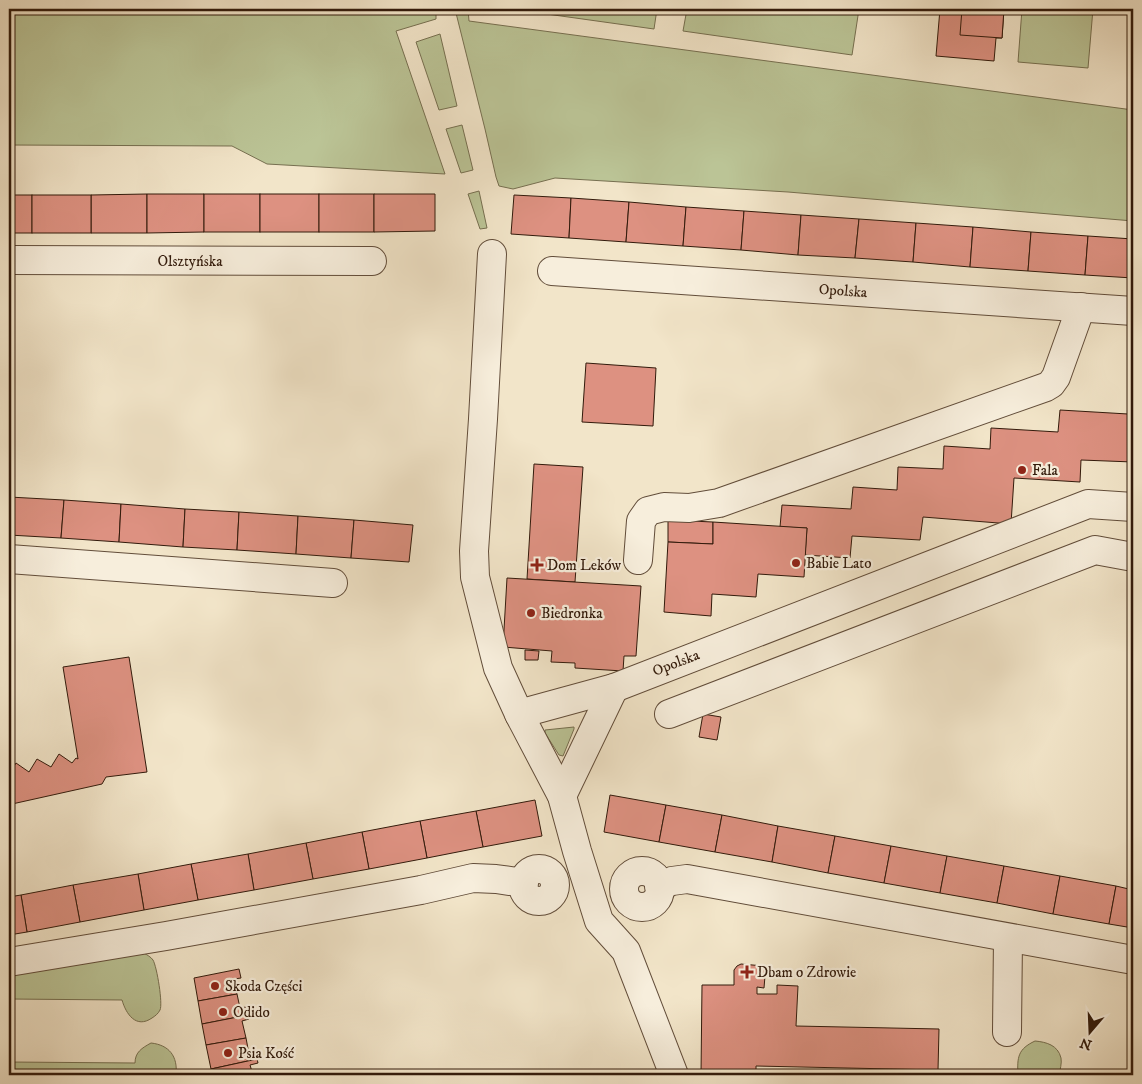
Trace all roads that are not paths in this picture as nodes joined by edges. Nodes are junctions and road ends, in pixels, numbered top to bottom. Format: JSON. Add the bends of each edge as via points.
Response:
{"nodes":[{"id":1,"x":492,"y":254,"type":"dead end"},
{"id":2,"x":9,"y":260,"type":"edge"},
{"id":3,"x":372,"y":261,"type":"dead end"},
{"id":4,"x":552,"y":271,"type":"dead end"},
{"id":5,"x":1081,"y":307,"type":"junction"},
{"id":6,"x":1133,"y":311,"type":"edge"},
{"id":7,"x":1133,"y":507,"type":"edge"},
{"id":8,"x":1133,"y":557,"type":"edge"},
{"id":9,"x":9,"y":559,"type":"edge"},
{"id":10,"x":638,"y":560,"type":"dead end"},
{"id":11,"x":333,"y":583,"type":"dead end"},
{"id":12,"x":614,"y":688,"type":"junction"},
{"id":13,"x":519,"y":714,"type":"junction"},
{"id":14,"x":669,"y":714,"type":"dead end"},
{"id":15,"x":562,"y":796,"type":"junction"},
{"id":16,"x":524,"y":883,"type":"dead end"},
{"id":17,"x":659,"y":886,"type":"dead end"},
{"id":18,"x":1008,"y":938,"type":"junction"},
{"id":19,"x":1133,"y":960,"type":"edge"},
{"id":20,"x":9,"y":962,"type":"edge"},
{"id":21,"x":1007,"y":1032,"type":"dead end"},
{"id":22,"x":674,"y":1075,"type":"edge"}],
"edges":[{"from":1,"to":13,"type":"street","via":[[475,577],[498,668]]},
{"from":2,"to":3,"type":"street","name":"Olsztyńska"},
{"from":4,"to":5,"type":"street","name":"Opolska"},
{"from":5,"to":6,"type":"street","name":"Opolska"},
{"from":5,"to":10,"type":"street","via":[[1056,377],[1046,387],[719,503],[648,511],[641,521]]},
{"from":7,"to":12,"type":"street","name":"Opolska","via":[[1088,504]]},
{"from":8,"to":14,"type":"street","via":[[1095,550]]},
{"from":9,"to":11,"type":"street"},
{"from":12,"to":13,"type":"street","name":"Opolska"},
{"from":12,"to":15,"type":"street"},
{"from":13,"to":15,"type":"street"},
{"from":15,"to":22,"type":"street","via":[[599,922],[626,951]]},
{"from":16,"to":20,"type":"street","via":[[473,878],[421,890]]},
{"from":17,"to":18,"type":"street","via":[[687,879]]},
{"from":18,"to":19,"type":"street"},
{"from":18,"to":21,"type":"street"}]}
